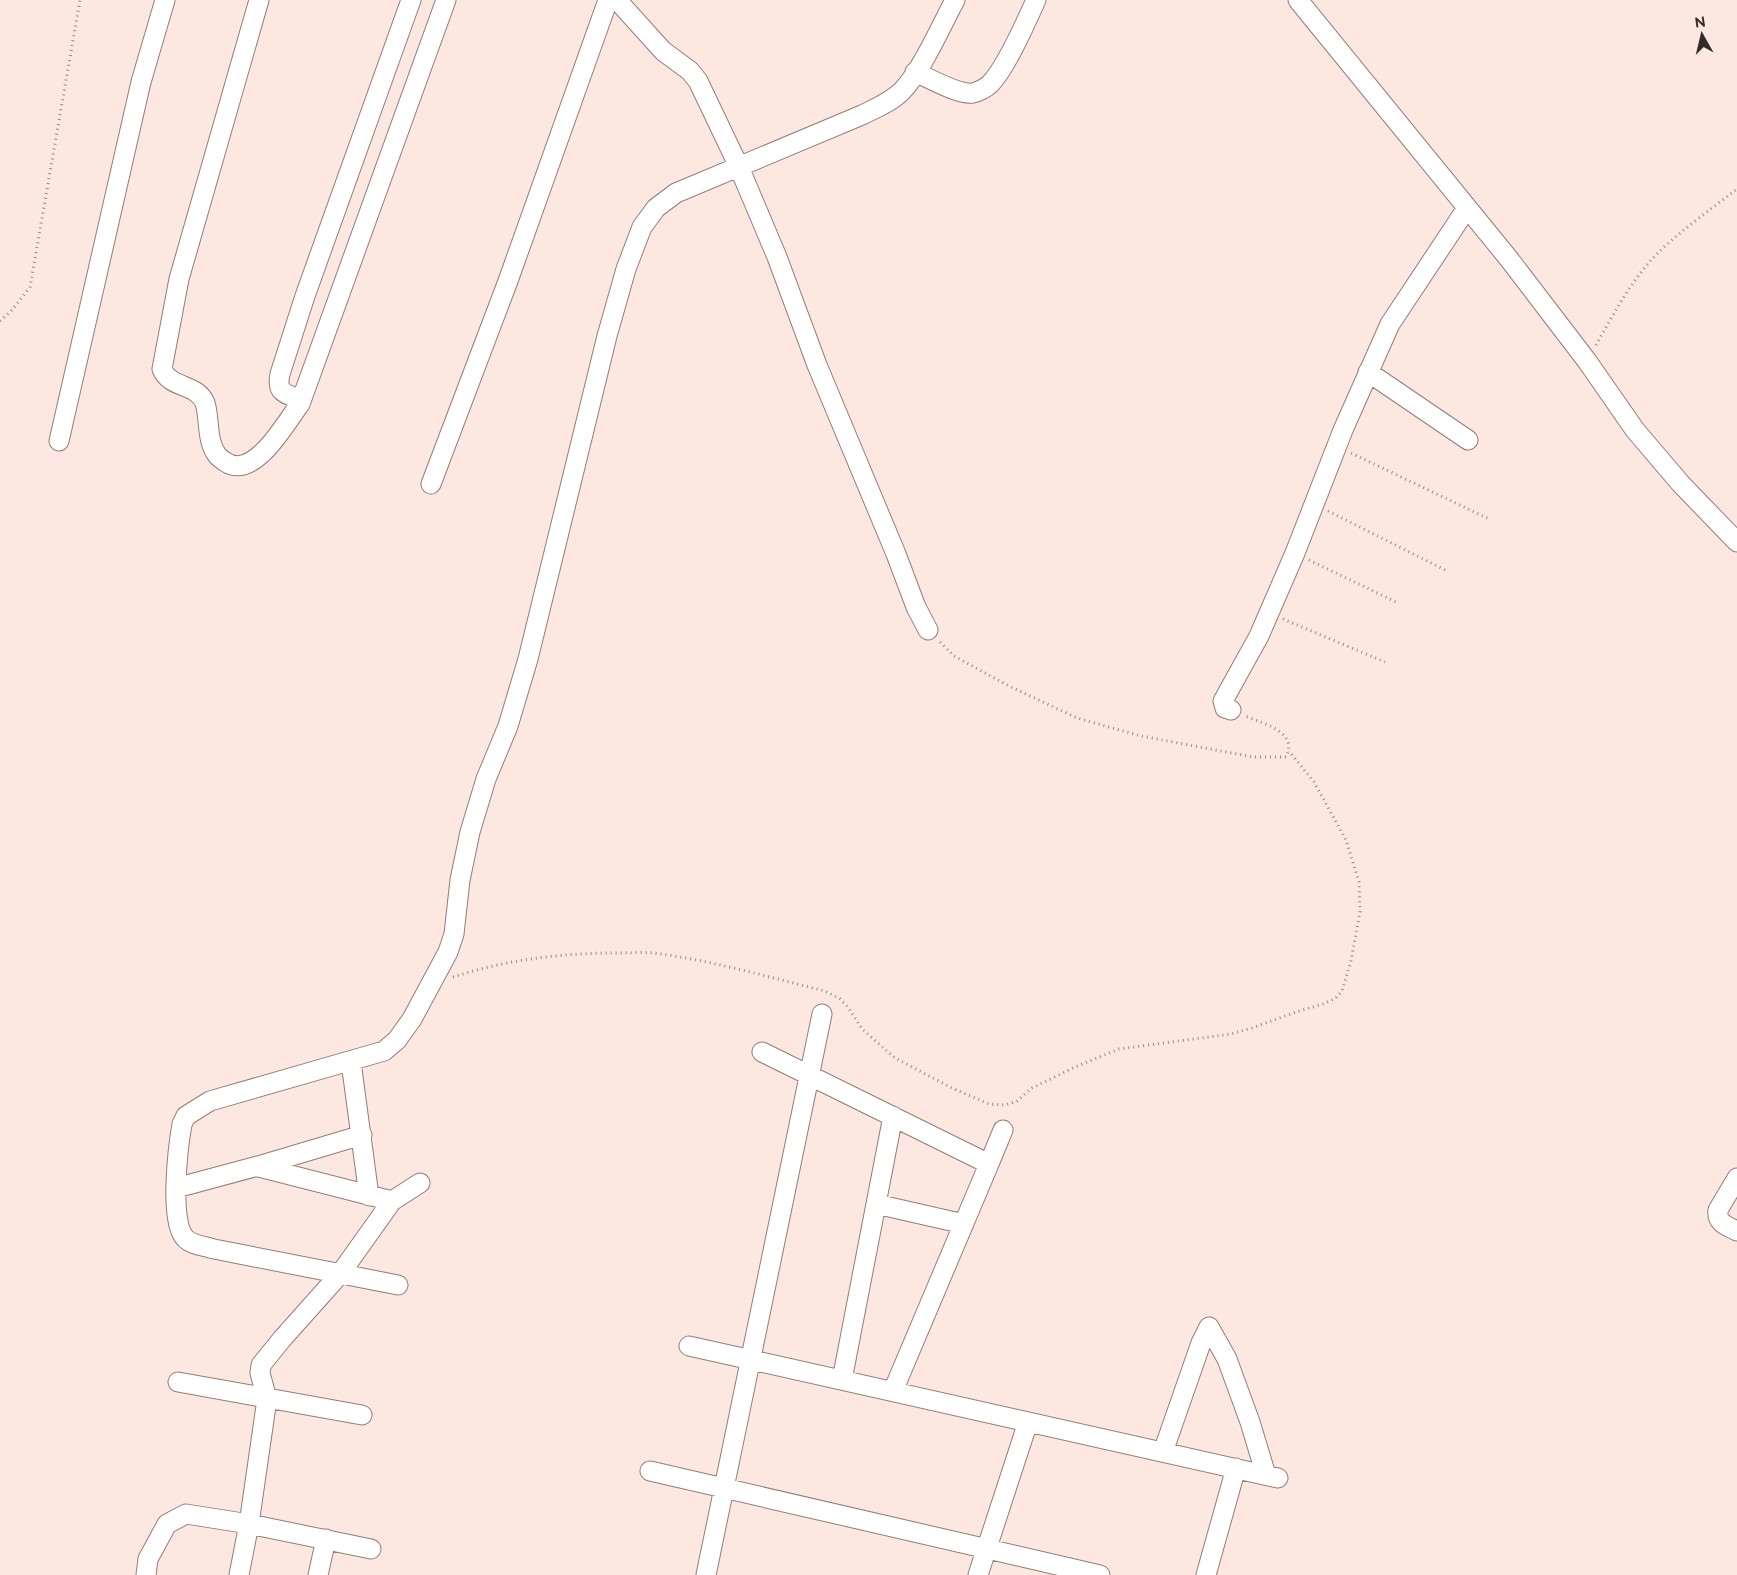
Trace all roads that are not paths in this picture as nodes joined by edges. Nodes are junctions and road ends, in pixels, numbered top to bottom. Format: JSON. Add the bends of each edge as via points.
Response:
{"nodes":[{"id":1,"x":165,"y":0,"type":"edge"},
{"id":2,"x":259,"y":0,"type":"edge"},
{"id":3,"x":411,"y":0,"type":"edge"},
{"id":4,"x":446,"y":0,"type":"edge"},
{"id":5,"x":608,"y":0,"type":"edge"},
{"id":6,"x":617,"y":0,"type":"edge"},
{"id":7,"x":955,"y":0,"type":"edge"},
{"id":8,"x":1036,"y":0,"type":"edge"},
{"id":9,"x":1298,"y":0,"type":"edge"},
{"id":10,"x":915,"y":72,"type":"junction"},
{"id":11,"x":739,"y":167,"type":"junction"},
{"id":12,"x":1467,"y":208,"type":"junction"},
{"id":13,"x":1368,"y":372,"type":"junction"},
{"id":14,"x":301,"y":400,"type":"junction"},
{"id":15,"x":1468,"y":440,"type":"dead end"},
{"id":16,"x":59,"y":441,"type":"dead end"},
{"id":17,"x":431,"y":484,"type":"dead end"},
{"id":18,"x":1737,"y":542,"type":"edge"},
{"id":19,"x":928,"y":630,"type":"road end"},
{"id":20,"x":1231,"y":710,"type":"road end"},
{"id":21,"x":822,"y":1014,"type":"dead end"},
{"id":22,"x":762,"y":1052,"type":"dead end"},
{"id":23,"x":351,"y":1062,"type":"junction"},
{"id":24,"x":809,"y":1075,"type":"junction"},
{"id":25,"x":893,"y":1116,"type":"junction"},
{"id":26,"x":1003,"y":1130,"type":"dead end"},
{"id":27,"x":362,"y":1135,"type":"junction"},
{"id":28,"x":990,"y":1164,"type":"junction"},
{"id":29,"x":258,"y":1166,"type":"junction"},
{"id":30,"x":1737,"y":1178,"type":"edge"},
{"id":31,"x":420,"y":1183,"type":"dead end"},
{"id":32,"x":176,"y":1188,"type":"junction"},
{"id":33,"x":369,"y":1196,"type":"junction"},
{"id":34,"x":392,"y":1201,"type":"junction"},
{"id":35,"x":876,"y":1204,"type":"junction"},
{"id":36,"x":964,"y":1224,"type":"junction"},
{"id":37,"x":1737,"y":1231,"type":"edge"},
{"id":38,"x":340,"y":1274,"type":"junction"},
{"id":39,"x":398,"y":1285,"type":"dead end"},
{"id":40,"x":689,"y":1346,"type":"dead end"},
{"id":41,"x":751,"y":1360,"type":"junction"},
{"id":42,"x":842,"y":1380,"type":"junction"},
{"id":43,"x":178,"y":1382,"type":"dead end"},
{"id":44,"x":893,"y":1391,"type":"junction"},
{"id":45,"x":267,"y":1399,"type":"junction"},
{"id":46,"x":362,"y":1415,"type":"dead end"},
{"id":47,"x":1028,"y":1422,"type":"junction"},
{"id":48,"x":1163,"y":1452,"type":"junction"},
{"id":49,"x":1236,"y":1468,"type":"junction"},
{"id":50,"x":650,"y":1472,"type":"dead end"},
{"id":51,"x":724,"y":1489,"type":"junction"},
{"id":52,"x":249,"y":1524,"type":"junction"},
{"id":53,"x":326,"y":1539,"type":"junction"},
{"id":54,"x":371,"y":1549,"type":"dead end"},
{"id":55,"x":986,"y":1549,"type":"junction"},
{"id":56,"x":146,"y":1575,"type":"edge"},
{"id":57,"x":239,"y":1575,"type":"edge"},
{"id":58,"x":318,"y":1575,"type":"edge"},
{"id":59,"x":706,"y":1575,"type":"edge"},
{"id":60,"x":978,"y":1575,"type":"edge"},
{"id":61,"x":1100,"y":1575,"type":"edge"},
{"id":62,"x":1206,"y":1575,"type":"edge"}],
"edges":[{"from":1,"to":16,"type":"street","via":[[139,92]]},
{"from":2,"to":14,"type":"street","via":[[179,279],[162,369],[171,381],[201,397],[217,455],[233,465],[245,465],[256,460]]},
{"from":3,"to":14,"type":"street","via":[[282,368],[280,389]]},
{"from":4,"to":14,"type":"street"},
{"from":5,"to":17,"type":"street","via":[[508,281]]},
{"from":6,"to":11,"type":"street","via":[[663,51],[698,81]]},
{"from":7,"to":10,"type":"street"},
{"from":8,"to":10,"type":"street","via":[[1003,64],[990,84],[980,90],[971,93],[956,89]]},
{"from":9,"to":12,"type":"street"},
{"from":10,"to":11,"type":"street","via":[[902,91],[884,104]]},
{"from":11,"to":19,"type":"street","via":[[916,608]]},
{"from":11,"to":23,"type":"street","via":[[676,193],[656,208],[642,227],[607,336],[528,659],[470,832],[454,934],[448,952],[397,1040],[384,1051]]},
{"from":12,"to":13,"type":"street","via":[[1390,324]]},
{"from":12,"to":18,"type":"street","via":[[1509,259],[1635,430]]},
{"from":13,"to":15,"type":"street"},
{"from":13,"to":20,"type":"street","via":[[1259,636],[1223,701],[1225,708]]},
{"from":21,"to":24,"type":"street"},
{"from":22,"to":24,"type":"street"},
{"from":23,"to":27,"type":"street"},
{"from":23,"to":32,"type":"street","via":[[210,1101],[195,1109],[182,1124]]},
{"from":24,"to":25,"type":"street"},
{"from":24,"to":41,"type":"street"},
{"from":25,"to":28,"type":"street"},
{"from":25,"to":35,"type":"street"},
{"from":26,"to":28,"type":"street"},
{"from":27,"to":29,"type":"street"},
{"from":27,"to":33,"type":"street"},
{"from":28,"to":36,"type":"street"},
{"from":29,"to":32,"type":"street"},
{"from":29,"to":33,"type":"street"},
{"from":30,"to":37,"type":"street","via":[[1717,1214],[1722,1223]]},
{"from":31,"to":34,"type":"street"},
{"from":32,"to":38,"type":"street","via":[[180,1233],[187,1241]]},
{"from":33,"to":34,"type":"street"},
{"from":34,"to":38,"type":"street"},
{"from":35,"to":36,"type":"street"},
{"from":35,"to":42,"type":"street"},
{"from":36,"to":44,"type":"street"},
{"from":38,"to":39,"type":"street"},
{"from":38,"to":45,"type":"street","via":[[261,1365]]},
{"from":40,"to":41,"type":"street"},
{"from":41,"to":42,"type":"street"},
{"from":41,"to":51,"type":"street"},
{"from":42,"to":44,"type":"street"},
{"from":43,"to":45,"type":"street"},
{"from":44,"to":47,"type":"street"},
{"from":45,"to":46,"type":"street"},
{"from":45,"to":52,"type":"street"},
{"from":47,"to":48,"type":"street"},
{"from":47,"to":55,"type":"street"},
{"from":48,"to":49,"type":"street"},
{"from":48,"to":49,"type":"street","via":[[1209,1328],[1226,1359],[1272,1476]]},
{"from":49,"to":62,"type":"street"},
{"from":50,"to":51,"type":"street"},
{"from":51,"to":55,"type":"street"},
{"from":51,"to":59,"type":"street"},
{"from":52,"to":53,"type":"street"},
{"from":52,"to":56,"type":"street","via":[[186,1514],[167,1524],[148,1559]]},
{"from":52,"to":57,"type":"street"},
{"from":53,"to":54,"type":"street"},
{"from":53,"to":58,"type":"street"},
{"from":55,"to":60,"type":"street"},
{"from":55,"to":61,"type":"street"}]}
